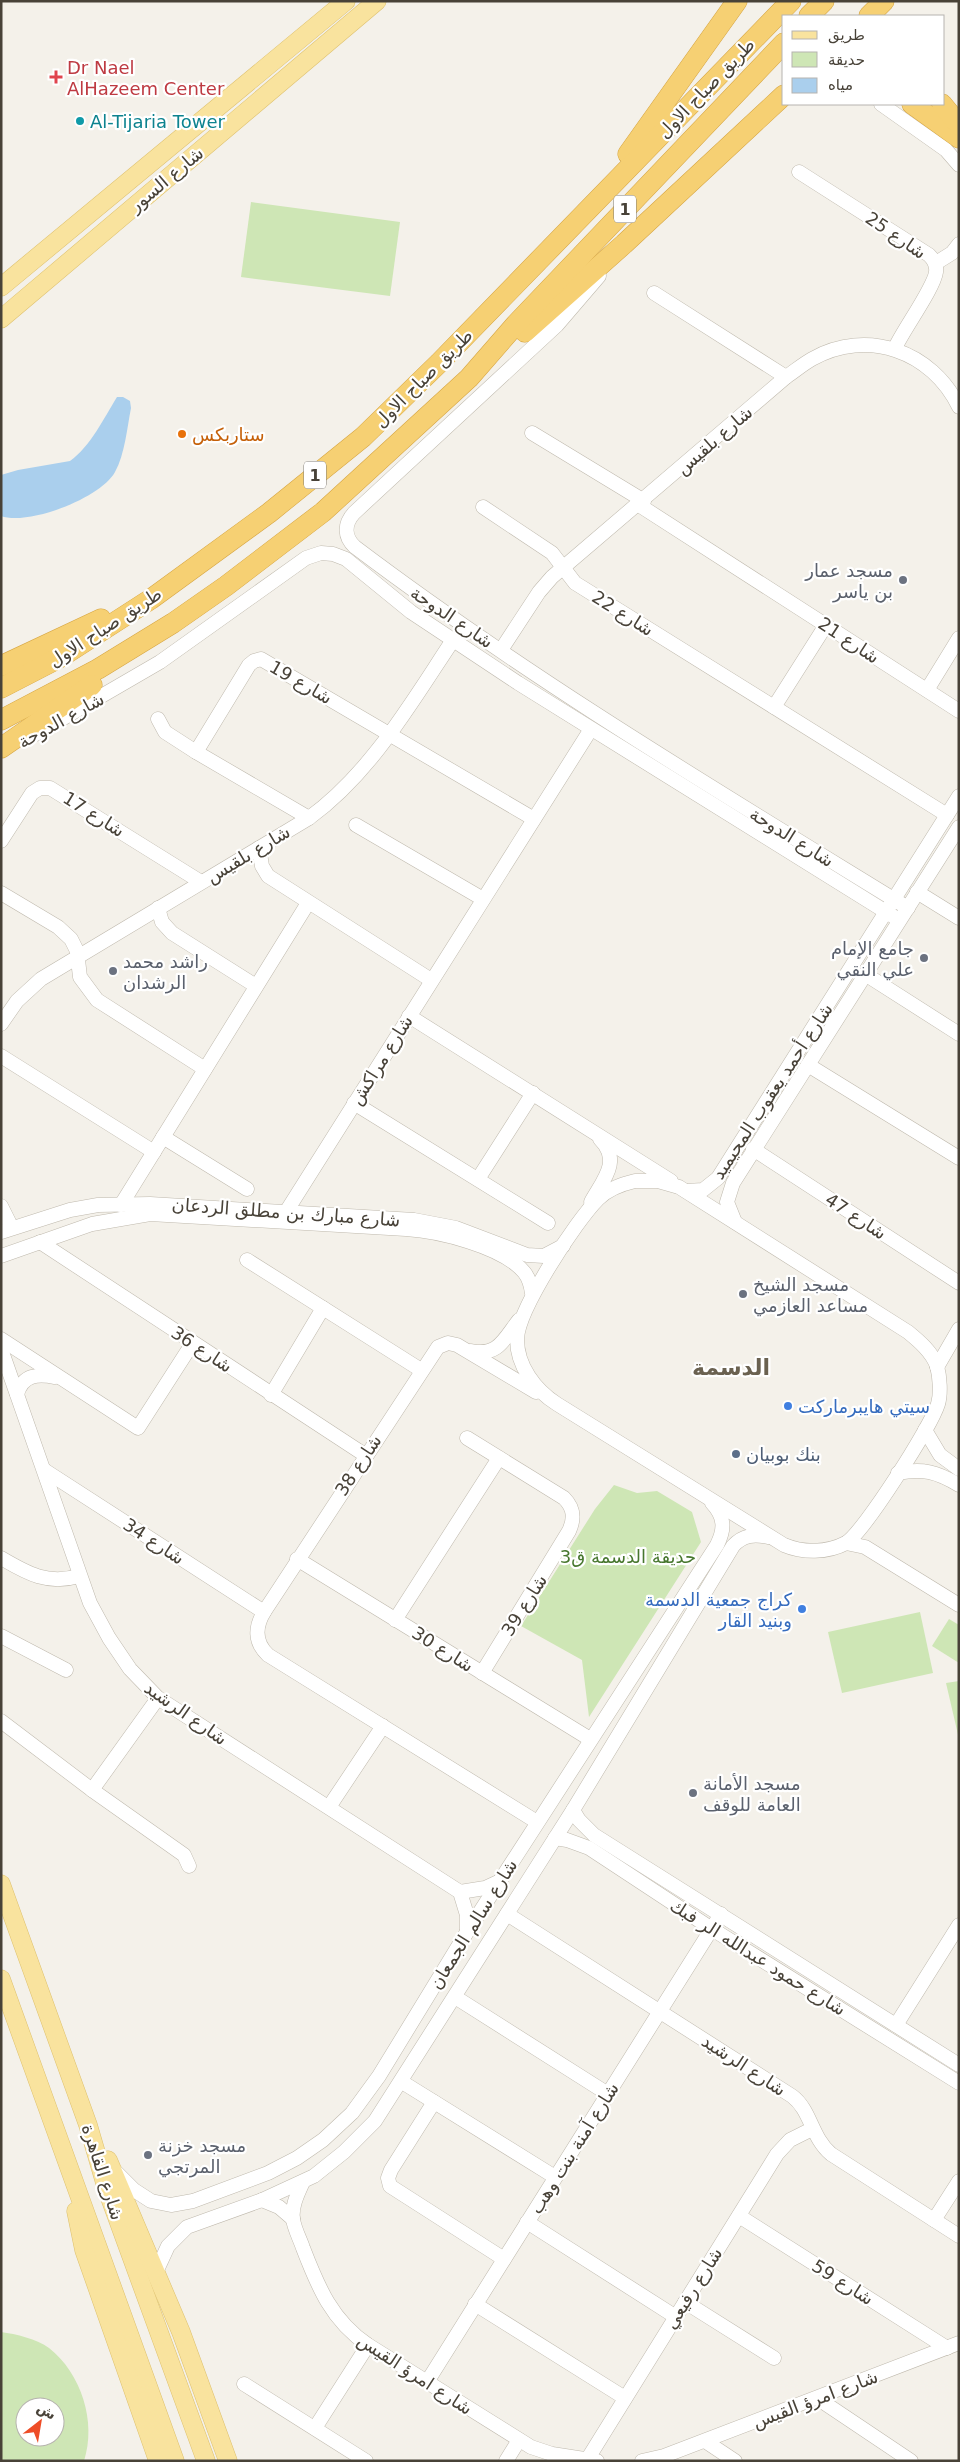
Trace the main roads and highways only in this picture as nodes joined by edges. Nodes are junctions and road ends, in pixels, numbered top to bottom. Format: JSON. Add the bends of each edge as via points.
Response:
{"nodes":[{"id":1,"x":346,"y":1,"type":"edge"},
{"id":2,"x":377,"y":1,"type":"edge"},
{"id":3,"x":737,"y":1,"type":"edge"},
{"id":4,"x":790,"y":1,"type":"edge"},
{"id":5,"x":824,"y":1,"type":"edge"},
{"id":6,"x":810,"y":15,"type":"edge"},
{"id":7,"x":782,"y":45,"type":"edge"},
{"id":8,"x":782,"y":97,"type":"edge"},
{"id":9,"x":789,"y":105,"type":"edge"},
{"id":10,"x":913,"y":105,"type":"edge"},
{"id":11,"x":943,"y":105,"type":"edge"},
{"id":12,"x":959,"y":124,"type":"edge"},
{"id":13,"x":749,"y":127,"type":"junction"},
{"id":14,"x":959,"y":138,"type":"edge"},
{"id":15,"x":588,"y":210,"type":"junction"},
{"id":16,"x":2,"y":287,"type":"edge"},
{"id":17,"x":1,"y":319,"type":"edge"},
{"id":18,"x":470,"y":378,"type":"junction"},
{"id":19,"x":151,"y":599,"type":"junction"},
{"id":20,"x":173,"y":623,"type":"junction"},
{"id":21,"x":1,"y":666,"type":"edge"},
{"id":22,"x":1,"y":688,"type":"edge"},
{"id":23,"x":1,"y":720,"type":"edge"},
{"id":24,"x":1,"y":748,"type":"edge"},
{"id":25,"x":1,"y":1884,"type":"edge"},
{"id":26,"x":1,"y":1979,"type":"edge"},
{"id":27,"x":88,"y":2125,"type":"junction"},
{"id":28,"x":77,"y":2190,"type":"junction"},
{"id":29,"x":158,"y":2461,"type":"edge"},
{"id":30,"x":175,"y":2461,"type":"edge"},
{"id":31,"x":206,"y":2461,"type":"edge"},
{"id":32,"x":228,"y":2461,"type":"edge"}],
"edges":[{"from":1,"to":16,"type":"main road","name":"شارع السور"},
{"from":2,"to":17,"type":"main road","name":"شارع السور"},
{"from":3,"to":15,"type":"highway"},
{"from":4,"to":15,"type":"highway","name":"طريق صباح الاول","number":"1"},
{"from":5,"to":6,"type":"highway"},
{"from":7,"to":18,"type":"highway","name":"طريق صباح الاول","number":"1","via":[[516,324]]},
{"from":8,"to":13,"type":"highway"},
{"from":9,"to":13,"type":"highway"},
{"from":10,"to":14,"type":"highway"},
{"from":11,"to":12,"type":"highway"},
{"from":13,"to":18,"type":"highway","via":[[624,244]]},
{"from":15,"to":19,"type":"highway","name":"طريق صباح الاول","number":"1","via":[[363,437],[269,512]]},
{"from":18,"to":20,"type":"highway","name":"طريق صباح الاول","number":"1","via":[[323,512]]},
{"from":19,"to":21,"type":"highway"},
{"from":19,"to":22,"type":"highway","name":"طريق صباح الاول","number":"1","via":[[61,657]]},
{"from":20,"to":23,"type":"highway","name":"طريق صباح الاول","number":"1","via":[[98,669]]},
{"from":20,"to":24,"type":"highway","via":[[139,655]]},
{"from":25,"to":27,"type":"main road","name":"شارع القاهرة"},
{"from":26,"to":28,"type":"main road","name":"شارع القاهرة"},
{"from":27,"to":31,"type":"main road","name":"شارع القاهرة","via":[[108,2190]]},
{"from":27,"to":32,"type":"main road","via":[[112,2168],[156,2272]]},
{"from":28,"to":29,"type":"main road","via":[[76,2214],[84,2250]]},
{"from":28,"to":30,"type":"main road","name":"شارع القاهرة"}]}
